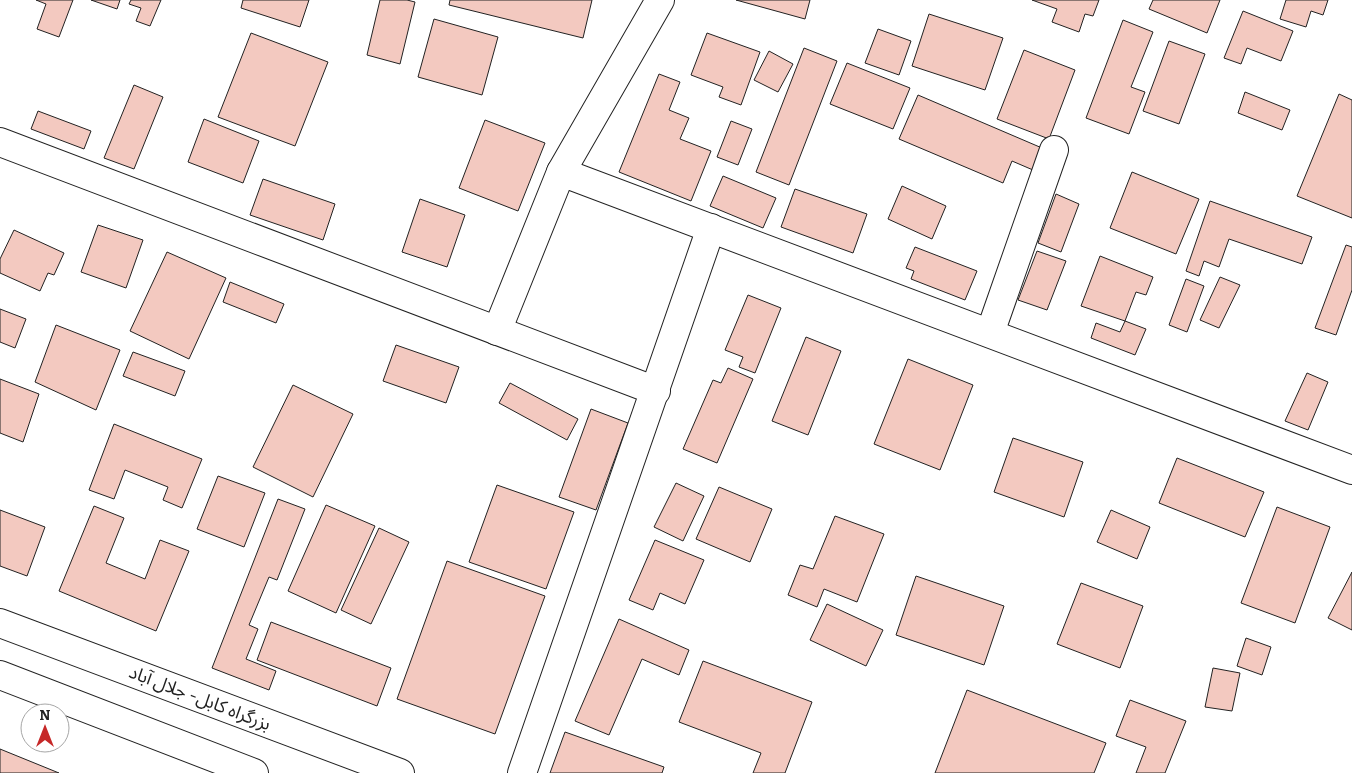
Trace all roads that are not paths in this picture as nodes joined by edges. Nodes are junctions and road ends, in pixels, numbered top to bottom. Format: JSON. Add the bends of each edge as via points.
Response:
{"nodes":[{"id":1,"x":660,"y":0,"type":"edge"},
{"id":2,"x":0,"y":142,"type":"edge"},
{"id":3,"x":1054,"y":150,"type":"dead end"},
{"id":4,"x":561,"y":172,"type":"junction"},
{"id":5,"x":711,"y":228,"type":"junction"},
{"id":6,"x":497,"y":331,"type":"junction"},
{"id":7,"x":990,"y":333,"type":"junction"},
{"id":8,"x":656,"y":391,"type":"junction"},
{"id":9,"x":1352,"y":470,"type":"edge"},
{"id":10,"x":0,"y":623,"type":"edge"},
{"id":11,"x":0,"y":675,"type":"edge"},
{"id":12,"x":254,"y":773,"type":"edge"},
{"id":13,"x":400,"y":773,"type":"edge"},
{"id":14,"x":522,"y":773,"type":"edge"}],
"edges":[{"from":1,"to":4,"type":"main road"},
{"from":2,"to":6,"type":"main road"},
{"from":3,"to":7,"type":"main road"},
{"from":4,"to":5,"type":"main road"},
{"from":4,"to":6,"type":"main road"},
{"from":5,"to":7,"type":"main road"},
{"from":5,"to":8,"type":"main road"},
{"from":6,"to":8,"type":"main road"},
{"from":7,"to":9,"type":"main road"},
{"from":8,"to":14,"type":"main road"},
{"from":10,"to":13,"type":"main road","name":"بزرگراه کابل- جلال آباد"},
{"from":11,"to":12,"type":"main road"}]}
